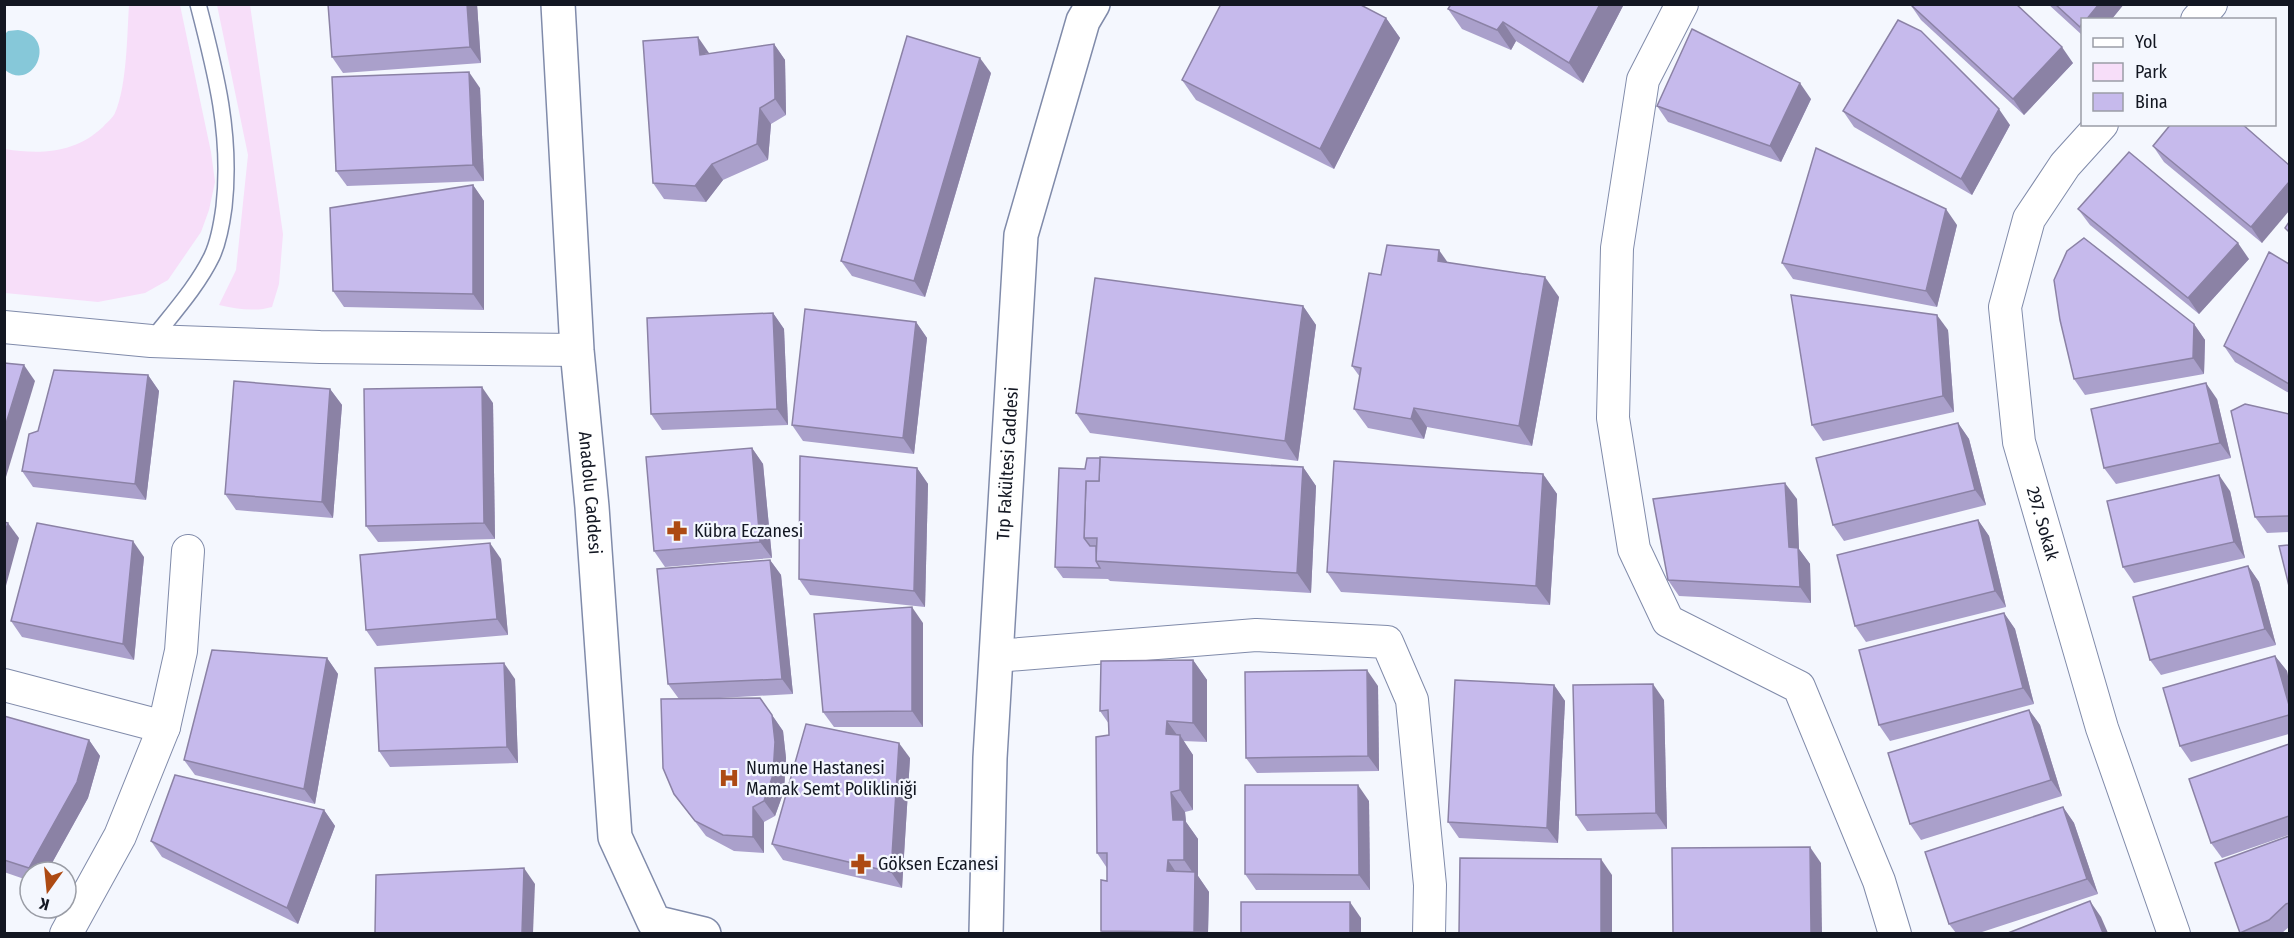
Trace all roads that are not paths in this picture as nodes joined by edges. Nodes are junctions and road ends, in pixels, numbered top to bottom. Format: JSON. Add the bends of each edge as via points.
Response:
{"nodes":[{"id":1,"x":198,"y":4,"type":"edge"},
{"id":2,"x":558,"y":4,"type":"edge"},
{"id":3,"x":1094,"y":4,"type":"edge"},
{"id":4,"x":1682,"y":4,"type":"edge"},
{"id":5,"x":2211,"y":4,"type":"edge"},
{"id":6,"x":2200,"y":18,"type":"edge"},
{"id":7,"x":2100,"y":126,"type":"edge"},
{"id":8,"x":4,"y":327,"type":"edge"},
{"id":9,"x":151,"y":340,"type":"junction"},
{"id":10,"x":578,"y":350,"type":"junction"},
{"id":11,"x":188,"y":551,"type":"dead end"},
{"id":12,"x":996,"y":656,"type":"junction"},
{"id":13,"x":4,"y":685,"type":"edge"},
{"id":14,"x":164,"y":727,"type":"junction"},
{"id":15,"x":651,"y":928,"type":"edge"},
{"id":16,"x":66,"y":933,"type":"edge"},
{"id":17,"x":704,"y":933,"type":"edge"},
{"id":18,"x":986,"y":933,"type":"edge"},
{"id":19,"x":1429,"y":933,"type":"edge"},
{"id":20,"x":1895,"y":933,"type":"edge"},
{"id":21,"x":2174,"y":933,"type":"edge"}],
"edges":[{"from":1,"to":9,"type":"lane","via":[[224,119],[228,170],[222,221],[213,254],[194,286]]},
{"from":2,"to":10,"type":"street","name":"Anadolu Caddesi"},
{"from":3,"to":12,"type":"street","name":"Tıp Fakültesi Caddesi","via":[[1083,21],[1021,235]]},
{"from":4,"to":20,"type":"street","via":[[1643,80],[1617,248],[1613,418],[1634,549],[1668,621],[1799,687],[1880,881]]},
{"from":5,"to":6,"type":"street"},
{"from":7,"to":21,"type":"street","name":"297. Sokak","via":[[2066,165],[2029,219],[2005,307],[2019,442],[2102,728]]},
{"from":8,"to":9,"type":"street"},
{"from":9,"to":10,"type":"street","via":[[320,347]]},
{"from":10,"to":15,"type":"street","name":"Anadolu Caddesi","via":[[615,837]]},
{"from":11,"to":14,"type":"street","via":[[181,651]]},
{"from":12,"to":18,"type":"street","name":"Tıp Fakültesi Caddesi"},
{"from":12,"to":19,"type":"street","via":[[1256,635],[1387,642],[1412,700],[1430,885]]},
{"from":13,"to":14,"type":"street"},
{"from":14,"to":16,"type":"street","via":[[120,836]]},
{"from":15,"to":17,"type":"street","name":"Anadolu Caddesi"}]}
